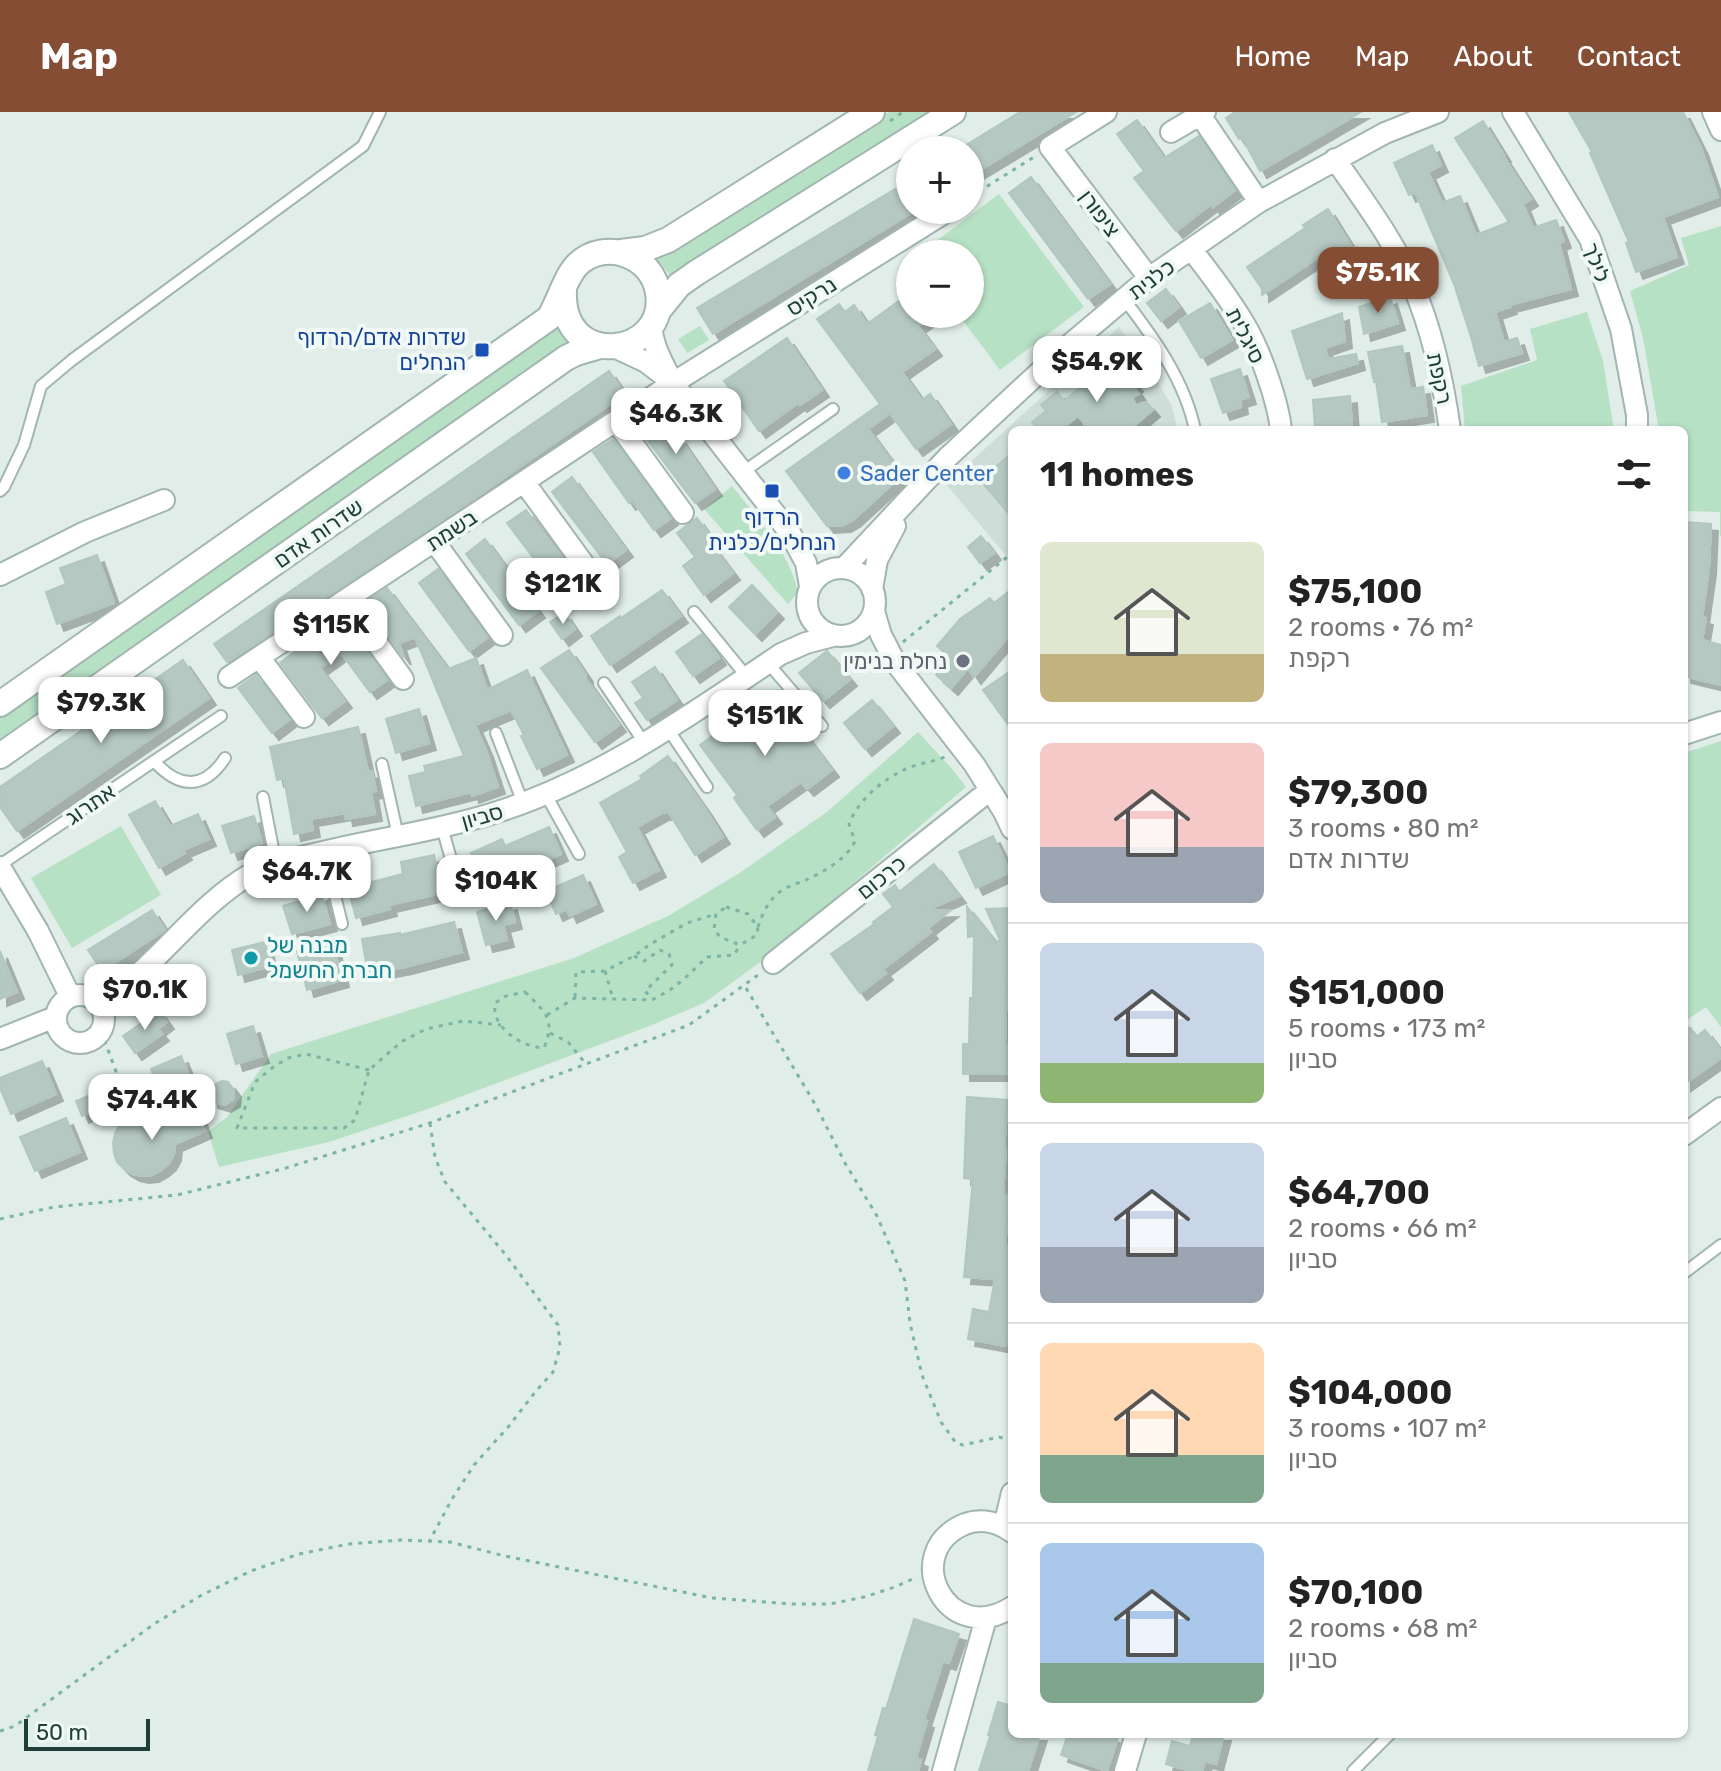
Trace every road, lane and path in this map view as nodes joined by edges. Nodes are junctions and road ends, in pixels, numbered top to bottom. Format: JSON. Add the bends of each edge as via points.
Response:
{"nodes":[{"id":1,"x":380,"y":112,"type":"edge"},
{"id":2,"x":872,"y":112,"type":"edge"},
{"id":3,"x":953,"y":112,"type":"edge"},
{"id":4,"x":1106,"y":112,"type":"edge"},
{"id":5,"x":1438,"y":112,"type":"edge"},
{"id":6,"x":1513,"y":112,"type":"edge"},
{"id":7,"x":1713,"y":112,"type":"edge"},
{"id":8,"x":1202,"y":113,"type":"edge"},
{"id":9,"x":1721,"y":130,"type":"edge"},
{"id":10,"x":1171,"y":132,"type":"dead end"},
{"id":11,"x":1050,"y":147,"type":"junction"},
{"id":12,"x":1335,"y":159,"type":"junction"},
{"id":13,"x":984,"y":188,"type":"edge"},
{"id":14,"x":1259,"y":202,"type":"junction"},
{"id":15,"x":927,"y":224,"type":"edge"},
{"id":16,"x":1191,"y":249,"type":"junction"},
{"id":17,"x":621,"y":252,"type":"junction"},
{"id":18,"x":1149,"y":278,"type":"junction"},
{"id":19,"x":564,"y":290,"type":"junction"},
{"id":20,"x":1124,"y":299,"type":"junction"},
{"id":21,"x":654,"y":318,"type":"junction"},
{"id":22,"x":607,"y":346,"type":"junction"},
{"id":23,"x":673,"y":383,"type":"junction"},
{"id":24,"x":833,"y":409,"type":"dead end"},
{"id":25,"x":616,"y":421,"type":"junction"},
{"id":26,"x":1194,"y":426,"type":"edge"},
{"id":27,"x":1281,"y":426,"type":"edge"},
{"id":28,"x":1449,"y":426,"type":"edge"},
{"id":29,"x":1637,"y":426,"type":"edge"},
{"id":30,"x":743,"y":472,"type":"junction"},
{"id":31,"x":524,"y":482,"type":"junction"},
{"id":32,"x":0,"y":491,"type":"edge"},
{"id":33,"x":164,"y":500,"type":"dead end"},
{"id":34,"x":906,"y":504,"type":"junction"},
{"id":35,"x":683,"y":513,"type":"dead end"},
{"id":36,"x":790,"y":533,"type":"junction"},
{"id":37,"x":434,"y":541,"type":"junction"},
{"id":38,"x":1008,"y":556,"type":"edge"},
{"id":39,"x":838,"y":569,"type":"junction"},
{"id":40,"x":0,"y":575,"type":"edge"},
{"id":41,"x":596,"y":581,"type":"dead end"},
{"id":42,"x":810,"y":586,"type":"junction"},
{"id":43,"x":872,"y":589,"type":"junction"},
{"id":44,"x":346,"y":600,"type":"junction"},
{"id":45,"x":874,"y":611,"type":"junction"},
{"id":46,"x":694,"y":612,"type":"dead end"},
{"id":47,"x":808,"y":613,"type":"junction"},
{"id":48,"x":502,"y":635,"type":"dead end"},
{"id":49,"x":839,"y":636,"type":"junction"},
{"id":50,"x":259,"y":657,"type":"junction"},
{"id":51,"x":893,"y":657,"type":"junction"},
{"id":52,"x":775,"y":658,"type":"junction"},
{"id":53,"x":229,"y":677,"type":"dead end"},
{"id":54,"x":747,"y":677,"type":"junction"},
{"id":55,"x":403,"y":679,"type":"dead end"},
{"id":56,"x":604,"y":683,"type":"dead end"},
{"id":57,"x":0,"y":704,"type":"edge"},
{"id":58,"x":221,"y":716,"type":"dead end"},
{"id":59,"x":304,"y":717,"type":"dead end"},
{"id":60,"x":1721,"y":722,"type":"edge"},
{"id":61,"x":822,"y":726,"type":"dead end"},
{"id":62,"x":668,"y":729,"type":"junction"},
{"id":63,"x":496,"y":733,"type":"dead end"},
{"id":64,"x":1688,"y":733,"type":"edge"},
{"id":65,"x":645,"y":744,"type":"junction"},
{"id":66,"x":963,"y":750,"type":"junction"},
{"id":67,"x":0,"y":756,"type":"edge"},
{"id":68,"x":225,"y":758,"type":"dead end"},
{"id":69,"x":154,"y":761,"type":"junction"},
{"id":70,"x":382,"y":764,"type":"dead end"},
{"id":71,"x":707,"y":787,"type":"dead end"},
{"id":72,"x":990,"y":790,"type":"junction"},
{"id":73,"x":546,"y":795,"type":"junction"},
{"id":74,"x":263,"y":797,"type":"dead end"},
{"id":75,"x":523,"y":803,"type":"junction"},
{"id":76,"x":1008,"y":822,"type":"edge"},
{"id":77,"x":442,"y":827,"type":"junction"},
{"id":78,"x":398,"y":836,"type":"junction"},
{"id":79,"x":324,"y":851,"type":"junction"},
{"id":80,"x":579,"y":854,"type":"dead end"},
{"id":81,"x":276,"y":864,"type":"junction"},
{"id":82,"x":0,"y":866,"type":"edge"},
{"id":83,"x":461,"y":895,"type":"dead end"},
{"id":84,"x":716,"y":914,"type":"junction"},
{"id":85,"x":342,"y":924,"type":"dead end"},
{"id":86,"x":758,"y":927,"type":"junction"},
{"id":87,"x":740,"y":945,"type":"junction"},
{"id":88,"x":634,"y":956,"type":"junction"},
{"id":89,"x":773,"y":963,"type":"joint"},
{"id":90,"x":605,"y":971,"type":"junction"},
{"id":91,"x":745,"y":986,"type":"junction"},
{"id":92,"x":70,"y":996,"type":"junction"},
{"id":93,"x":575,"y":998,"type":"junction"},
{"id":94,"x":613,"y":999,"type":"junction"},
{"id":95,"x":652,"y":1000,"type":"junction"},
{"id":96,"x":100,"y":1004,"type":"junction"},
{"id":97,"x":547,"y":1015,"type":"junction"},
{"id":98,"x":55,"y":1017,"type":"junction"},
{"id":99,"x":501,"y":1025,"type":"junction"},
{"id":100,"x":101,"y":1031,"type":"junction"},
{"id":101,"x":550,"y":1033,"type":"junction"},
{"id":102,"x":0,"y":1039,"type":"edge"},
{"id":103,"x":586,"y":1064,"type":"junction"},
{"id":104,"x":369,"y":1070,"type":"junction"},
{"id":105,"x":163,"y":1105,"type":"dead end"},
{"id":106,"x":1721,"y":1108,"type":"edge"},
{"id":107,"x":430,"y":1123,"type":"junction"},
{"id":108,"x":1688,"y":1132,"type":"edge"},
{"id":109,"x":0,"y":1219,"type":"edge"},
{"id":110,"x":1721,"y":1245,"type":"edge"},
{"id":111,"x":1688,"y":1270,"type":"edge"},
{"id":112,"x":1008,"y":1440,"type":"edge"},
{"id":113,"x":1008,"y":1529,"type":"edge"},
{"id":114,"x":429,"y":1541,"type":"junction"},
{"id":115,"x":933,"y":1570,"type":"junction"},
{"id":116,"x":1008,"y":1610,"type":"edge"},
{"id":117,"x":986,"y":1618,"type":"junction"},
{"id":118,"x":0,"y":1731,"type":"edge"},
{"id":119,"x":1135,"y":1738,"type":"edge"},
{"id":120,"x":1386,"y":1738,"type":"edge"},
{"id":121,"x":943,"y":1771,"type":"edge"},
{"id":122,"x":1125,"y":1771,"type":"edge"},
{"id":123,"x":1353,"y":1771,"type":"edge"}],
"edges":[{"from":1,"to":32,"type":"lane","via":[[363,146],[41,386],[24,445]]},
{"from":2,"to":17,"type":"street","name":"שדרות אדם","via":[[668,240]]},
{"from":3,"to":21,"type":"street","name":"שדרות אדם","via":[[696,273],[679,285]]},
{"from":4,"to":11,"type":"street"},
{"from":5,"to":12,"type":"street","name":"כלנית"},
{"from":6,"to":29,"type":"street","name":"לילך","via":[[1590,239],[1621,329]]},
{"from":7,"to":9,"type":"street"},
{"from":8,"to":10,"type":"street"},
{"from":8,"to":14,"type":"street"},
{"from":11,"to":13,"type":"path"},
{"from":11,"to":18,"type":"street","name":"ציפורן"},
{"from":12,"to":14,"type":"street","name":"כלנית"},
{"from":12,"to":28,"type":"street","name":"רקפת","via":[[1413,284],[1442,376]]},
{"from":14,"to":16,"type":"street","name":"כלנית"},
{"from":15,"to":23,"type":"street","name":"נרקיס"},
{"from":16,"to":18,"type":"street","name":"כלנית"},
{"from":16,"to":27,"type":"street","name":"סיגלית","via":[[1247,327]]},
{"from":17,"to":19,"type":"street","name":"שדרות אדם","via":[[591,256],[569,276]]},
{"from":17,"to":21,"type":"street","via":[[635,257],[655,279],[659,295]]},
{"from":18,"to":20,"type":"street","name":"כלנית"},
{"from":19,"to":22,"type":"street","via":[[563,305],[576,332]]},
{"from":19,"to":57,"type":"street","name":"שדרות אדם","via":[[543,323]]},
{"from":20,"to":26,"type":"lane","via":[[1172,370]]},
{"from":20,"to":34,"type":"street","name":"כלנית","via":[[948,457]]},
{"from":21,"to":22,"type":"street","name":"שדרות אדם","via":[[640,337]]},
{"from":21,"to":23,"type":"street","via":[[652,337]]},
{"from":22,"to":23,"type":"street","via":[[630,353]]},
{"from":22,"to":67,"type":"street","name":"שדרות אדם","via":[[566,358]]},
{"from":23,"to":25,"type":"street","name":"בשמת"},
{"from":23,"to":30,"type":"street"},
{"from":24,"to":30,"type":"lane"},
{"from":25,"to":31,"type":"street","name":"בשמת"},
{"from":25,"to":35,"type":"street"},
{"from":30,"to":36,"type":"street"},
{"from":31,"to":37,"type":"street","name":"בשמת"},
{"from":31,"to":41,"type":"street"},
{"from":33,"to":40,"type":"street"},
{"from":34,"to":39,"type":"street","name":"כלנית"},
{"from":34,"to":43,"type":"street","name":"כלנית","via":[[877,560]]},
{"from":36,"to":39,"type":"street"},
{"from":36,"to":42,"type":"street","via":[[806,563]]},
{"from":37,"to":44,"type":"street","name":"בשמת"},
{"from":37,"to":48,"type":"street"},
{"from":38,"to":51,"type":"path"},
{"from":39,"to":42,"type":"street","via":[[823,573]]},
{"from":39,"to":43,"type":"street","via":[[861,574]]},
{"from":42,"to":47,"type":"street"},
{"from":43,"to":45,"type":"street"},
{"from":44,"to":50,"type":"street","name":"בשמת"},
{"from":44,"to":55,"type":"street"},
{"from":45,"to":49,"type":"street","via":[[863,628]]},
{"from":45,"to":51,"type":"street"},
{"from":46,"to":54,"type":"lane"},
{"from":47,"to":49,"type":"street","via":[[823,631]]},
{"from":47,"to":52,"type":"street","name":"סביון","via":[[798,635]]},
{"from":49,"to":51,"type":"street"},
{"from":49,"to":52,"type":"street","name":"סביון","via":[[806,643]]},
{"from":50,"to":53,"type":"street","name":"בשמת"},
{"from":50,"to":59,"type":"street"},
{"from":51,"to":66,"type":"street"},
{"from":52,"to":54,"type":"street","name":"סביון"},
{"from":52,"to":61,"type":"lane"},
{"from":54,"to":62,"type":"street","name":"סביון"},
{"from":56,"to":65,"type":"lane"},
{"from":58,"to":69,"type":"lane","name":"אתרוג"},
{"from":60,"to":64,"type":"street"},
{"from":62,"to":65,"type":"street","name":"סביון"},
{"from":62,"to":71,"type":"lane"},
{"from":63,"to":75,"type":"lane"},
{"from":65,"to":73,"type":"street","name":"סביון"},
{"from":66,"to":72,"type":"street"},
{"from":66,"to":86,"type":"path","via":[[911,766],[873,790],[849,824],[855,841],[851,850],[774,897]]},
{"from":68,"to":69,"type":"lane","via":[[205,780],[192,783],[166,774]]},
{"from":69,"to":82,"type":"lane","name":"אתרוג"},
{"from":70,"to":78,"type":"lane"},
{"from":72,"to":76,"type":"street"},
{"from":72,"to":89,"type":"street","name":"כרכום"},
{"from":73,"to":75,"type":"street","name":"סביון"},
{"from":73,"to":80,"type":"lane"},
{"from":74,"to":81,"type":"lane"},
{"from":75,"to":77,"type":"street","name":"סביון"},
{"from":77,"to":78,"type":"street","name":"סביון"},
{"from":77,"to":83,"type":"lane"},
{"from":78,"to":79,"type":"street","name":"סביון"},
{"from":79,"to":81,"type":"street","name":"סביון"},
{"from":79,"to":85,"type":"lane"},
{"from":81,"to":96,"type":"street","name":"סביון","via":[[252,873],[203,911]]},
{"from":82,"to":92,"type":"street"},
{"from":84,"to":86,"type":"path","via":[[726,907],[748,914]]},
{"from":84,"to":87,"type":"path","via":[[714,929],[720,937]]},
{"from":84,"to":88,"type":"path","via":[[687,923]]},
{"from":86,"to":87,"type":"path","via":[[757,935]]},
{"from":87,"to":95,"type":"path","via":[[734,955],[707,957]]},
{"from":88,"to":90,"type":"path"},
{"from":88,"to":95,"type":"path","via":[[644,961],[660,950],[669,954],[672,965],[645,991]]},
{"from":89,"to":91,"type":"path"},
{"from":90,"to":93,"type":"path","via":[[576,972]]},
{"from":90,"to":94,"type":"path"},
{"from":91,"to":103,"type":"path","via":[[689,1025]]},
{"from":91,"to":112,"type":"path","via":[[877,1216],[905,1281],[922,1375],[941,1422],[963,1445]]},
{"from":92,"to":96,"type":"street","via":[[86,995]]},
{"from":92,"to":98,"type":"street"},
{"from":93,"to":94,"type":"path"},
{"from":93,"to":97,"type":"path"},
{"from":94,"to":95,"type":"path"},
{"from":96,"to":100,"type":"street"},
{"from":97,"to":99,"type":"path","via":[[525,992],[506,996],[495,1003]]},
{"from":97,"to":101,"type":"path"},
{"from":98,"to":100,"type":"street","via":[[65,1039],[73,1042],[88,1042]]},
{"from":98,"to":102,"type":"street"},
{"from":99,"to":101,"type":"path","via":[[531,1047],[544,1048]]},
{"from":99,"to":104,"type":"path","via":[[463,1021],[426,1029],[401,1042]]},
{"from":100,"to":105,"type":"path","via":[[128,1104]]},
{"from":101,"to":103,"type":"path","via":[[568,1042]]},
{"from":103,"to":107,"type":"path"},
{"from":104,"to":104,"type":"path","via":[[306,1054],[288,1058],[255,1082],[237,1128],[344,1128],[355,1120]]},
{"from":106,"to":108,"type":"street"},
{"from":107,"to":109,"type":"path","via":[[177,1195],[54,1207]]},
{"from":107,"to":114,"type":"path","via":[[445,1182],[558,1325],[560,1347],[553,1372],[474,1465]]},
{"from":110,"to":111,"type":"lane"},
{"from":113,"to":115,"type":"street","via":[[988,1521],[956,1528],[943,1539]]},
{"from":114,"to":115,"type":"path","via":[[712,1598],[793,1604],[864,1597]]},
{"from":114,"to":118,"type":"path","via":[[349,1544],[251,1571],[154,1624],[46,1705]]},
{"from":115,"to":117,"type":"street","via":[[944,1601],[971,1618]]},
{"from":116,"to":117,"type":"street"},
{"from":117,"to":121,"type":"street"},
{"from":119,"to":122,"type":"street"},
{"from":120,"to":123,"type":"lane"}]}
